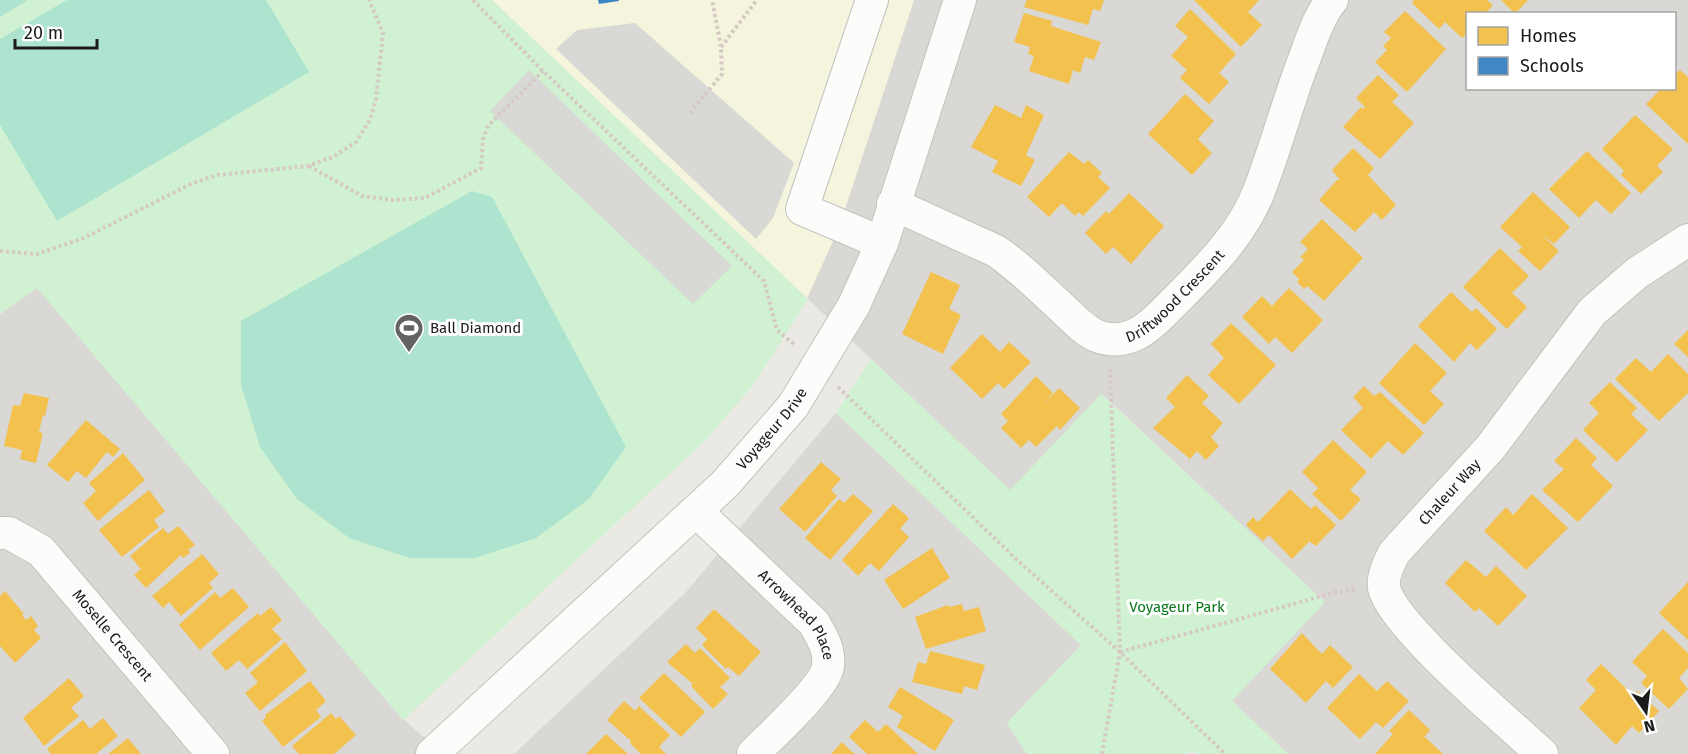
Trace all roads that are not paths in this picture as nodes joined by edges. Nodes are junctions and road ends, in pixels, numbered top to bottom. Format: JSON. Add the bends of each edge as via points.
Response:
{"nodes":[{"id":1,"x":872,"y":0,"type":"edge"},
{"id":2,"x":960,"y":0,"type":"edge"},
{"id":3,"x":1332,"y":0,"type":"edge"},
{"id":4,"x":893,"y":204,"type":"junction"},
{"id":5,"x":1688,"y":240,"type":"edge"},
{"id":6,"x":882,"y":243,"type":"junction"},
{"id":7,"x":696,"y":511,"type":"junction"},
{"id":8,"x":0,"y":534,"type":"edge"},
{"id":9,"x":213,"y":754,"type":"edge"},
{"id":10,"x":432,"y":754,"type":"edge"},
{"id":11,"x":753,"y":754,"type":"edge"},
{"id":12,"x":1542,"y":754,"type":"edge"}],
"edges":[{"from":1,"to":6,"type":"street","via":[[802,209]]},
{"from":2,"to":4,"type":"street","name":"Voyageur Drive"},
{"from":3,"to":4,"type":"street","name":"Driftwood Crescent","via":[[1310,42],[1258,193],[1238,230],[1148,330],[1132,337],[1098,336],[996,251]]},
{"from":4,"to":6,"type":"street","name":"Voyageur Drive"},
{"from":5,"to":12,"type":"street","name":"Chaleur Way","via":[[1637,273],[1592,312],[1490,448],[1394,553],[1383,586],[1391,607],[1413,633]]},
{"from":6,"to":7,"type":"street","name":"Voyageur Drive","via":[[854,304],[793,406],[766,440]]},
{"from":7,"to":10,"type":"street","name":"Voyageur Drive"},
{"from":7,"to":11,"type":"street","name":"Arrowhead Place","via":[[814,623],[826,645],[828,666],[823,683]]},
{"from":8,"to":9,"type":"street","name":"Moselle Crescent","via":[[9,533],[41,551]]}]}
